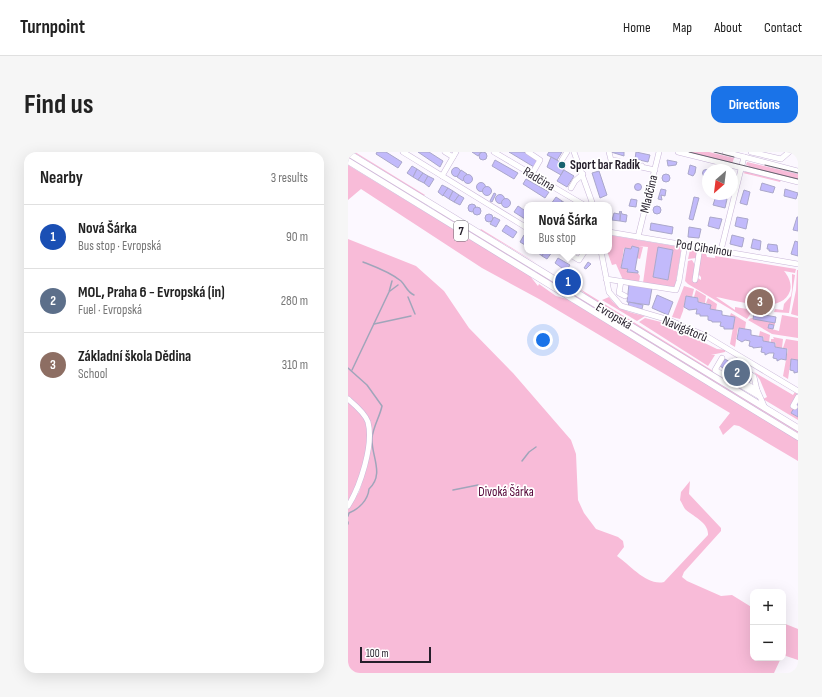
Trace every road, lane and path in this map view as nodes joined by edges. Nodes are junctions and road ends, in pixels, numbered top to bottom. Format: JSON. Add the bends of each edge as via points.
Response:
{"nodes":[{"id":1,"x":403,"y":152,"type":"edge"},
{"id":2,"x":445,"y":152,"type":"edge"},
{"id":3,"x":456,"y":152,"type":"edge"},
{"id":4,"x":494,"y":152,"type":"edge"},
{"id":5,"x":528,"y":152,"type":"edge"},
{"id":6,"x":567,"y":152,"type":"edge"},
{"id":7,"x":574,"y":152,"type":"edge"},
{"id":8,"x":609,"y":152,"type":"edge"},
{"id":9,"x":659,"y":152,"type":"edge"},
{"id":10,"x":678,"y":152,"type":"edge"},
{"id":11,"x":725,"y":152,"type":"edge"},
{"id":12,"x":751,"y":152,"type":"edge"},
{"id":13,"x":789,"y":152,"type":"edge"},
{"id":14,"x":348,"y":153,"type":"edge"},
{"id":15,"x":453,"y":157,"type":"junction"},
{"id":16,"x":744,"y":157,"type":"junction"},
{"id":17,"x":562,"y":160,"type":"dead end"},
{"id":18,"x":348,"y":161,"type":"edge"},
{"id":19,"x":618,"y":162,"type":"dead end"},
{"id":20,"x":642,"y":166,"type":"dead end"},
{"id":21,"x":742,"y":168,"type":"junction"},
{"id":22,"x":655,"y":170,"type":"junction"},
{"id":23,"x":798,"y":171,"type":"edge"},
{"id":24,"x":532,"y":174,"type":"junction"},
{"id":25,"x":583,"y":174,"type":"junction"},
{"id":26,"x":442,"y":176,"type":"junction"},
{"id":27,"x":798,"y":182,"type":"edge"},
{"id":28,"x":571,"y":188,"type":"dead end"},
{"id":29,"x":579,"y":202,"type":"edge"},
{"id":30,"x":592,"y":202,"type":"edge"},
{"id":31,"x":524,"y":226,"type":"edge"},
{"id":32,"x":612,"y":233,"type":"edge"},
{"id":33,"x":638,"y":237,"type":"junction"},
{"id":34,"x":685,"y":244,"type":"junction"},
{"id":35,"x":700,"y":247,"type":"junction"},
{"id":36,"x":721,"y":250,"type":"junction"},
{"id":37,"x":569,"y":254,"type":"edge"},
{"id":38,"x":583,"y":254,"type":"edge"},
{"id":39,"x":602,"y":254,"type":"edge"},
{"id":40,"x":798,"y":264,"type":"edge"},
{"id":41,"x":696,"y":274,"type":"junction"},
{"id":42,"x":700,"y":278,"type":"dead end"},
{"id":43,"x":606,"y":279,"type":"junction"},
{"id":44,"x":695,"y":280,"type":"dead end"},
{"id":45,"x":621,"y":281,"type":"junction"},
{"id":46,"x":625,"y":296,"type":"dead end"},
{"id":47,"x":722,"y":358,"type":"dead end"},
{"id":48,"x":739,"y":366,"type":"dead end"},
{"id":49,"x":730,"y":377,"type":"junction"},
{"id":50,"x":720,"y":380,"type":"junction"},
{"id":51,"x":748,"y":385,"type":"tunnel mouth"},
{"id":52,"x":757,"y":390,"type":"junction"},
{"id":53,"x":798,"y":391,"type":"edge"},
{"id":54,"x":759,"y":396,"type":"junction"},
{"id":55,"x":798,"y":397,"type":"edge"},
{"id":56,"x":348,"y":399,"type":"edge"},
{"id":57,"x":795,"y":407,"type":"dead end"},
{"id":58,"x":766,"y":408,"type":"junction"},
{"id":59,"x":798,"y":428,"type":"edge"},
{"id":60,"x":798,"y":437,"type":"edge"},
{"id":61,"x":348,"y":506,"type":"edge"}],
"edges":[{"from":1,"to":26,"type":"street"},
{"from":2,"to":15,"type":"street"},
{"from":3,"to":15,"type":"street"},
{"from":4,"to":24,"type":"street","name":"Radčina"},
{"from":5,"to":24,"type":"street","via":[[540,160]]},
{"from":6,"to":17,"type":"street"},
{"from":7,"to":25,"type":"street"},
{"from":8,"to":19,"type":"street","via":[[611,160]]},
{"from":9,"to":22,"type":"street","name":"Mladčina"},
{"from":10,"to":21,"type":"street"},
{"from":11,"to":16,"type":"street"},
{"from":12,"to":13,"type":"street","via":[[780,159]]},
{"from":14,"to":50,"type":"main road","name":"Evropská","number":"7"},
{"from":15,"to":26,"type":"street"},
{"from":16,"to":21,"type":"street"},
{"from":16,"to":23,"type":"street"},
{"from":18,"to":60,"type":"main road","name":"Evropská","number":"7"},
{"from":20,"to":22,"type":"street"},
{"from":21,"to":27,"type":"street"},
{"from":21,"to":36,"type":"street"},
{"from":22,"to":33,"type":"street","name":"Mladčina","via":[[645,197]]},
{"from":24,"to":29,"type":"street","name":"Radčina"},
{"from":25,"to":28,"type":"street"},
{"from":25,"to":30,"type":"street"},
{"from":26,"to":31,"type":"street"},
{"from":32,"to":33,"type":"street","name":"Pod Cihelnou"},
{"from":33,"to":34,"type":"street","name":"Pod Cihelnou"},
{"from":34,"to":35,"type":"street","name":"Pod Cihelnou"},
{"from":34,"to":45,"type":"street","via":[[676,290]]},
{"from":35,"to":36,"type":"street","name":"Pod Cihelnou"},
{"from":35,"to":41,"type":"street"},
{"from":36,"to":40,"type":"street","name":"Pod Cihelnou"},
{"from":37,"to":38,"type":"street","via":[[579,260]]},
{"from":39,"to":43,"type":"street","name":"Navigátorů"},
{"from":41,"to":42,"type":"street"},
{"from":41,"to":44,"type":"street"},
{"from":43,"to":45,"type":"street"},
{"from":43,"to":53,"type":"street","name":"Navigátorů","via":[[611,295],[621,306],[669,320],[706,336]]},
{"from":45,"to":46,"type":"street","via":[[620,293]]},
{"from":47,"to":49,"type":"street","via":[[715,370]]},
{"from":48,"to":52,"type":"street","via":[[754,377]]},
{"from":49,"to":50,"type":"street"},
{"from":49,"to":54,"type":"street"},
{"from":50,"to":58,"type":"main road","name":"Evropská","number":"7"},
{"from":51,"to":52,"type":"street"},
{"from":52,"to":54,"type":"street"},
{"from":54,"to":58,"type":"street"},
{"from":55,"to":57,"type":"street","via":[[793,406]]},
{"from":56,"to":61,"type":"street","via":[[365,415],[369,436],[362,477]]},
{"from":58,"to":59,"type":"main road","name":"Evropská","number":"7"}]}
